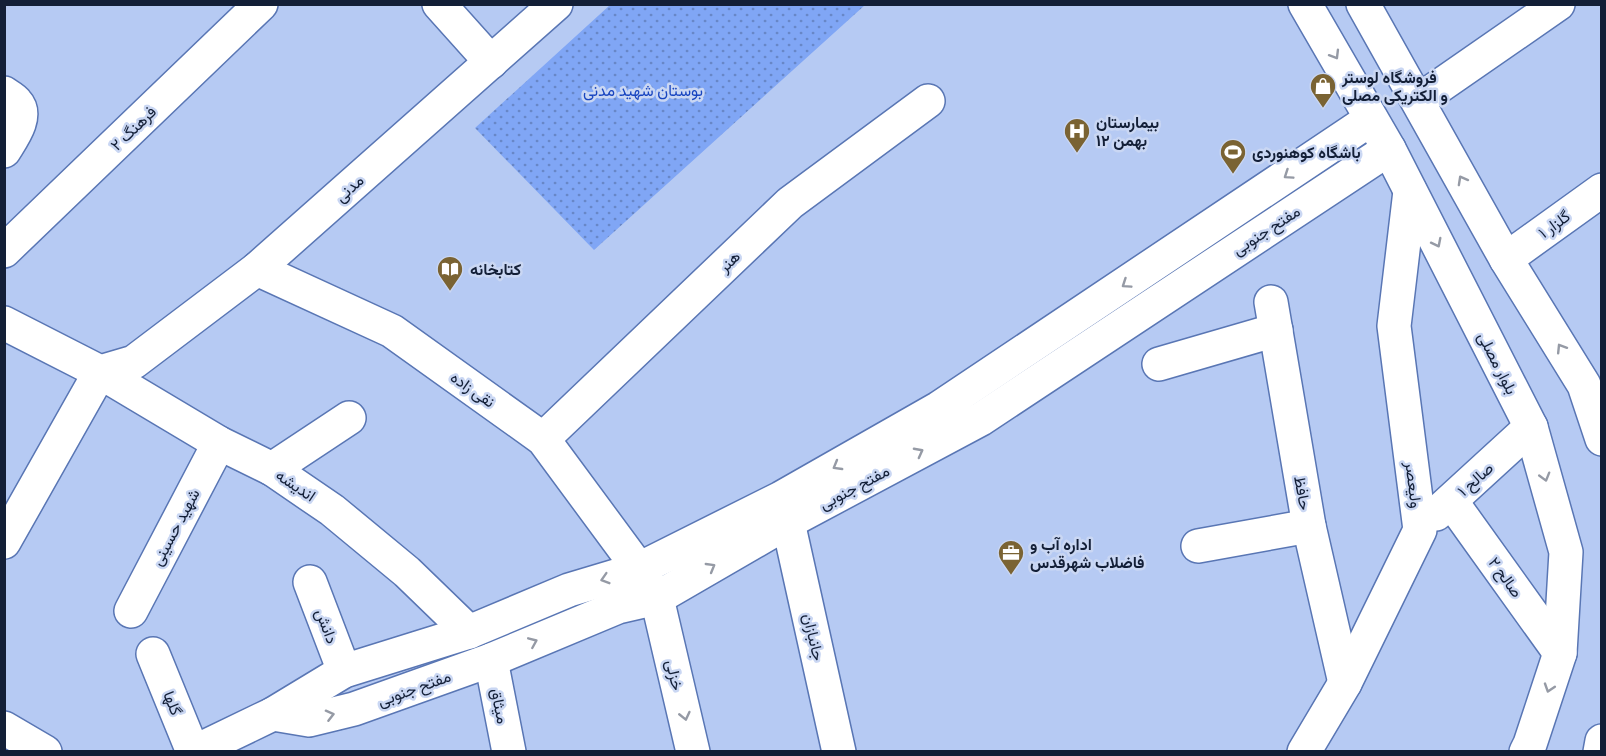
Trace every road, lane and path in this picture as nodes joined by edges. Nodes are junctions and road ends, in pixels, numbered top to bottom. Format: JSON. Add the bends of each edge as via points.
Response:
{"nodes":[{"id":1,"x":261,"y":4,"type":"edge"},
{"id":2,"x":439,"y":4,"type":"edge"},
{"id":3,"x":556,"y":4,"type":"edge"},
{"id":4,"x":1305,"y":4,"type":"edge"},
{"id":5,"x":1363,"y":4,"type":"edge"},
{"id":6,"x":1558,"y":4,"type":"edge"},
{"id":7,"x":491,"y":62,"type":"junction"},
{"id":8,"x":4,"y":93,"type":"edge"},
{"id":9,"x":928,"y":100,"type":"dead end"},
{"id":10,"x":1419,"y":103,"type":"junction"},
{"id":11,"x":1371,"y":119,"type":"junction"},
{"id":12,"x":1389,"y":148,"type":"junction"},
{"id":13,"x":4,"y":151,"type":"edge"},
{"id":14,"x":1602,"y":190,"type":"edge"},
{"id":15,"x":1410,"y":191,"type":"junction"},
{"id":16,"x":4,"y":251,"type":"edge"},
{"id":17,"x":1506,"y":259,"type":"junction"},
{"id":18,"x":257,"y":269,"type":"junction"},
{"id":19,"x":4,"y":323,"type":"edge"},
{"id":20,"x":1159,"y":364,"type":"dead end"},
{"id":21,"x":99,"y":372,"type":"junction"},
{"id":22,"x":1593,"y":378,"type":"edge"},
{"id":23,"x":349,"y":418,"type":"dead end"},
{"id":24,"x":947,"y":420,"type":"junction"},
{"id":25,"x":1531,"y":427,"type":"junction"},
{"id":26,"x":543,"y":439,"type":"junction"},
{"id":27,"x":1602,"y":439,"type":"edge"},
{"id":28,"x":219,"y":443,"type":"junction"},
{"id":29,"x":272,"y":469,"type":"junction"},
{"id":30,"x":1451,"y":501,"type":"junction"},
{"id":31,"x":788,"y":522,"type":"junction"},
{"id":32,"x":1309,"y":526,"type":"junction"},
{"id":33,"x":1419,"y":530,"type":"junction"},
{"id":34,"x":4,"y":542,"type":"edge"},
{"id":35,"x":1198,"y":546,"type":"dead end"},
{"id":36,"x":639,"y":569,"type":"junction"},
{"id":37,"x":310,"y":582,"type":"dead end"},
{"id":38,"x":657,"y":598,"type":"junction"},
{"id":39,"x":131,"y":611,"type":"dead end"},
{"id":40,"x":469,"y":632,"type":"junction"},
{"id":41,"x":1560,"y":653,"type":"junction"},
{"id":42,"x":153,"y":654,"type":"dead end"},
{"id":43,"x":491,"y":660,"type":"junction"},
{"id":44,"x":344,"y":671,"type":"junction"},
{"id":45,"x":1345,"y":683,"type":"junction"},
{"id":46,"x":273,"y":714,"type":"junction"},
{"id":47,"x":4,"y":728,"type":"edge"},
{"id":48,"x":1602,"y":741,"type":"edge"},
{"id":49,"x":45,"y":752,"type":"edge"},
{"id":50,"x":193,"y":752,"type":"edge"},
{"id":51,"x":509,"y":752,"type":"edge"},
{"id":52,"x":693,"y":752,"type":"edge"},
{"id":53,"x":839,"y":752,"type":"edge"},
{"id":54,"x":1304,"y":752,"type":"edge"},
{"id":55,"x":1526,"y":752,"type":"edge"},
{"id":56,"x":1600,"y":752,"type":"edge"}],
"edges":[{"from":1,"to":16,"type":"street","name":"فرهنگ ۲"},
{"from":2,"to":7,"type":"street"},
{"from":3,"to":7,"type":"street","name":"مدنی"},
{"from":4,"to":11,"type":"street","name":"بلوار مصلی","one_way":true},
{"from":5,"to":10,"type":"street"},
{"from":6,"to":10,"type":"street"},
{"from":7,"to":18,"type":"street","name":"مدنی"},
{"from":8,"to":13,"type":"street","via":[[18,103],[20,114],[19,125]]},
{"from":9,"to":26,"type":"street","name":"هنر","via":[[790,203]]},
{"from":10,"to":11,"type":"street","name":"مفتح جنوبی"},
{"from":10,"to":12,"type":"street","name":"مفتح جنوبی"},
{"from":17,"to":10,"type":"street","one_way":true},
{"from":11,"to":12,"type":"street","name":"بلوار مصلی"},
{"from":11,"to":24,"type":"street","name":"مفتح جنوبی","one_way":true},
{"from":12,"to":15,"type":"street","name":"بلوار مصلی"},
{"from":12,"to":24,"type":"street","name":"مفتح جنوبی","via":[[981,419]]},
{"from":14,"to":17,"type":"street","name":"گلزار ۱"},
{"from":15,"to":25,"type":"street","name":"بلوار مصلی","one_way":true},
{"from":15,"to":33,"type":"street","name":"ولیعصر","via":[[1394,326]]},
{"from":22,"to":17,"type":"street","one_way":true},
{"from":18,"to":21,"type":"street","name":"مدنی","via":[[134,362]]},
{"from":18,"to":26,"type":"street","name":"نقی زاده","via":[[392,331]]},
{"from":19,"to":21,"type":"street","name":"اندیشه"},
{"from":20,"to":32,"type":"street","name":"حافظ","via":[[1274,316]]},
{"from":21,"to":28,"type":"street","name":"اندیشه"},
{"from":21,"to":34,"type":"street"},
{"from":22,"to":27,"type":"street"},
{"from":23,"to":29,"type":"street"},
{"from":31,"to":24,"type":"street","name":"مفتح جنوبی","one_way":true},
{"from":24,"to":36,"type":"street","name":"مفتح جنوبی","one_way":true},
{"from":25,"to":30,"type":"street","name":"صالح ۱"},
{"from":25,"to":41,"type":"street","name":"بلوار مصلی","one_way":true,"via":[[1566,552]]},
{"from":26,"to":36,"type":"street","name":"نقی زاده"},
{"from":28,"to":29,"type":"street","name":"اندیشه"},
{"from":28,"to":39,"type":"street","name":"شهید حسینی"},
{"from":29,"to":40,"type":"street","name":"اندیشه","via":[[332,510]]},
{"from":30,"to":33,"type":"street","name":"صالح ۱"},
{"from":30,"to":41,"type":"street","name":"صالح ۲"},
{"from":38,"to":31,"type":"street","name":"مفتح جنوبی","one_way":true},
{"from":31,"to":53,"type":"street","name":"جانبازان"},
{"from":32,"to":35,"type":"street"},
{"from":32,"to":45,"type":"street","name":"حافظ"},
{"from":33,"to":45,"type":"street","name":"ولیعصر"},
{"from":36,"to":38,"type":"street","name":"خزلی"},
{"from":36,"to":40,"type":"street","name":"مفتح جنوبی","one_way":true,"via":[[569,590]]},
{"from":37,"to":44,"type":"street","name":"دانش"},
{"from":43,"to":38,"type":"street","name":"مفتح جنوبی","one_way":true,"via":[[618,607]]},
{"from":38,"to":52,"type":"street","name":"خزلی","one_way":true},
{"from":40,"to":44,"type":"street","name":"مفتح جنوبی"},
{"from":41,"to":55,"type":"street","name":"بلوار مصلی","one_way":true},
{"from":42,"to":50,"type":"street","name":"گلها"},
{"from":46,"to":43,"type":"street","name":"مفتح جنوبی","one_way":true,"via":[[309,720],[354,710]]},
{"from":43,"to":51,"type":"street","name":"میثاق"},
{"from":44,"to":46,"type":"street","name":"مفتح جنوبی"},
{"from":45,"to":54,"type":"street","name":"ولیعصر"},
{"from":46,"to":50,"type":"street","name":"مفتح جنوبی"},
{"from":47,"to":49,"type":"street"},
{"from":48,"to":56,"type":"street"}]}
